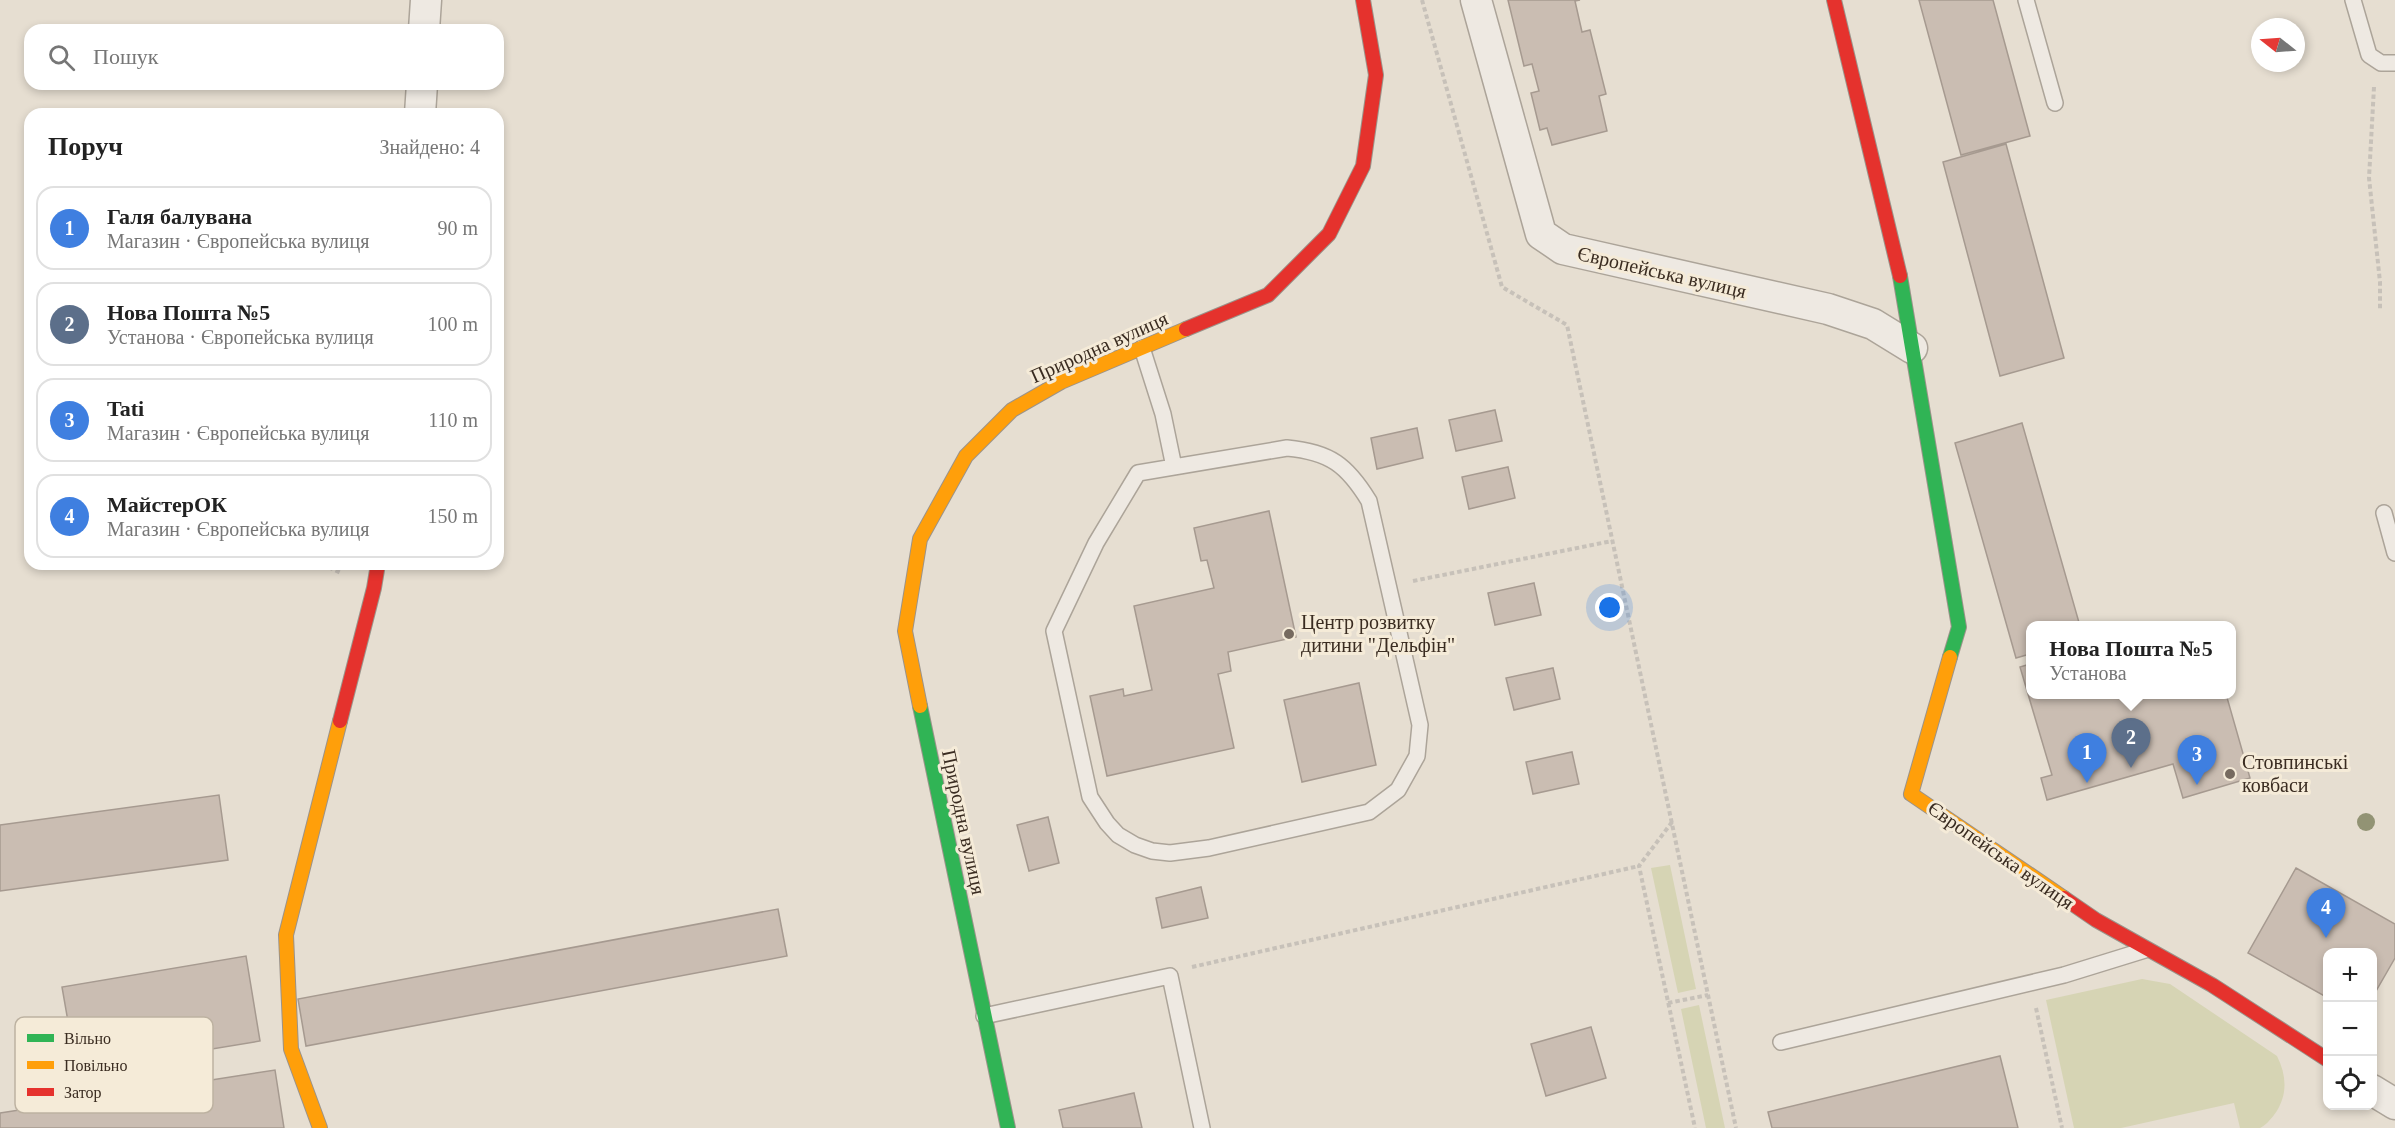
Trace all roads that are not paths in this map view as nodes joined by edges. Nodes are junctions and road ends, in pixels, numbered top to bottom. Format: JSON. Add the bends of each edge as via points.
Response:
{"nodes":[{"id":1,"x":426,"y":0,"type":"edge"},
{"id":2,"x":1363,"y":0,"type":"edge"},
{"id":3,"x":1476,"y":0,"type":"edge"},
{"id":4,"x":1834,"y":0,"type":"edge"},
{"id":5,"x":2026,"y":0,"type":"edge"},
{"id":6,"x":2353,"y":0,"type":"edge"},
{"id":7,"x":424,"y":24,"type":"edge"},
{"id":8,"x":2395,"y":63,"type":"edge"},
{"id":9,"x":422,"y":90,"type":"edge"},
{"id":10,"x":2055,"y":103,"type":"dead end"},
{"id":11,"x":420,"y":108,"type":"edge"},
{"id":12,"x":1142,"y":348,"type":"junction"},
{"id":13,"x":1912,"y":348,"type":"junction"},
{"id":14,"x":1174,"y":467,"type":"junction"},
{"id":15,"x":2384,"y":513,"type":"dead end"},
{"id":16,"x":2395,"y":553,"type":"edge"},
{"id":17,"x":377,"y":570,"type":"edge"},
{"id":18,"x":2147,"y":949,"type":"junction"},
{"id":19,"x":984,"y":1016,"type":"junction"},
{"id":20,"x":1781,"y":1042,"type":"dead end"},
{"id":21,"x":2323,"y":1057,"type":"edge"},
{"id":22,"x":320,"y":1128,"type":"edge"},
{"id":23,"x":1008,"y":1128,"type":"edge"},
{"id":24,"x":1202,"y":1128,"type":"edge"}],
"edges":[{"from":1,"to":7,"type":"street"},
{"from":2,"to":12,"type":"street","name":"Природна вулиця","via":[[1375,86],[1363,166],[1329,234],[1268,295]]},
{"from":3,"to":13,"type":"street","name":"Європейська вулиця","via":[[1542,234],[1563,249],[1828,309],[1873,324]]},
{"from":4,"to":13,"type":"street","name":"Європейська вулиця","via":[[1899,271]]},
{"from":5,"to":10,"type":"lane"},
{"from":6,"to":8,"type":"lane","via":[[2369,55],[2381,63]]},
{"from":9,"to":11,"type":"street"},
{"from":12,"to":14,"type":"lane","via":[[1163,414]]},
{"from":12,"to":19,"type":"street","name":"Природна вулиця","via":[[1061,382],[1012,410],[966,456],[920,538],[905,631]]},
{"from":13,"to":18,"type":"street","name":"Європейська вулиця","via":[[1959,627],[1911,794],[2096,920]]},
{"from":14,"to":14,"type":"lane","via":[[1287,448],[1306,450],[1340,465],[1355,478],[1369,501],[1420,726],[1417,756],[1398,790],[1369,812],[1170,853],[1152,851],[1118,835],[1090,796],[1054,631],[1096,543],[1138,473]]},
{"from":15,"to":16,"type":"lane"},
{"from":17,"to":22,"type":"street","via":[[286,935],[291,1049]]},
{"from":18,"to":20,"type":"lane","via":[[2031,982]]},
{"from":18,"to":21,"type":"street","name":"Європейська вулиця"},
{"from":19,"to":23,"type":"street","name":"Природна вулиця"},
{"from":19,"to":24,"type":"lane","via":[[1170,976]]}]}
